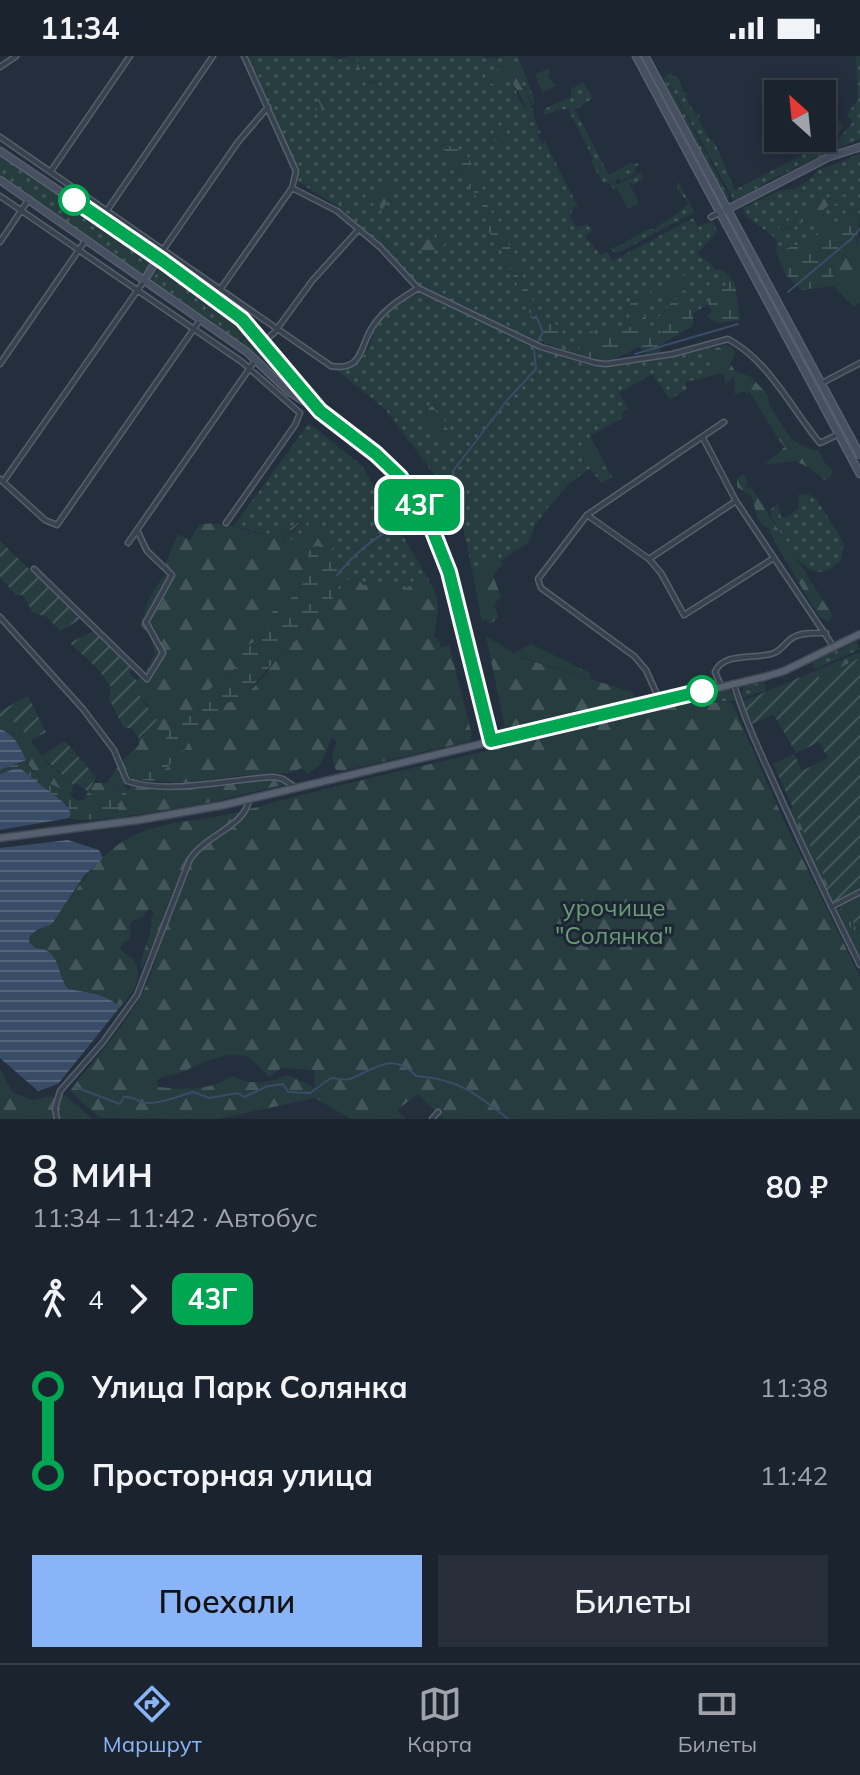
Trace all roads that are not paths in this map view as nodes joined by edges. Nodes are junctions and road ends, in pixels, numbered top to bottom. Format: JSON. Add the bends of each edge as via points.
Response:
{"nodes":[{"id":1,"x":16,"y":56,"type":"edge"},
{"id":2,"x":130,"y":56,"type":"edge"},
{"id":3,"x":213,"y":56,"type":"edge"},
{"id":4,"x":244,"y":56,"type":"edge"},
{"id":5,"x":636,"y":56,"type":"edge"},
{"id":6,"x":645,"y":56,"type":"edge"},
{"id":7,"x":0,"y":67,"type":"edge"},
{"id":8,"x":268,"y":107,"type":"junction"},
{"id":9,"x":0,"y":137,"type":"edge"},
{"id":10,"x":860,"y":147,"type":"edge"},
{"id":11,"x":0,"y":151,"type":"edge"},
{"id":12,"x":51,"y":171,"type":"junction"},
{"id":13,"x":0,"y":180,"type":"edge"},
{"id":14,"x":292,"y":188,"type":"junction"},
{"id":15,"x":0,"y":196,"type":"edge"},
{"id":16,"x":29,"y":199,"type":"junction"},
{"id":17,"x":108,"y":209,"type":"junction"},
{"id":18,"x":727,"y":209,"type":"junction"},
{"id":19,"x":21,"y":210,"type":"junction"},
{"id":20,"x":719,"y":213,"type":"junction"},
{"id":21,"x":711,"y":217,"type":"dead end"},
{"id":22,"x":359,"y":229,"type":"junction"},
{"id":23,"x":87,"y":239,"type":"junction"},
{"id":24,"x":0,"y":242,"type":"edge"},
{"id":25,"x":163,"y":249,"type":"junction"},
{"id":26,"x":79,"y":251,"type":"junction"},
{"id":27,"x":158,"y":258,"type":"junction"},
{"id":28,"x":145,"y":279,"type":"junction"},
{"id":29,"x":418,"y":288,"type":"junction"},
{"id":30,"x":137,"y":291,"type":"junction"},
{"id":31,"x":219,"y":291,"type":"junction"},
{"id":32,"x":200,"y":320,"type":"junction"},
{"id":33,"x":277,"y":328,"type":"junction"},
{"id":34,"x":193,"y":330,"type":"junction"},
{"id":35,"x":263,"y":342,"type":"junction"},
{"id":36,"x":256,"y":359,"type":"junction"},
{"id":37,"x":860,"y":363,"type":"edge"},
{"id":38,"x":0,"y":364,"type":"edge"},
{"id":39,"x":250,"y":368,"type":"junction"},
{"id":40,"x":822,"y":383,"type":"junction"},
{"id":41,"x":299,"y":388,"type":"junction"},
{"id":42,"x":294,"y":395,"type":"junction"},
{"id":43,"x":320,"y":411,"type":"junction"},
{"id":44,"x":724,"y":422,"type":"dead end"},
{"id":45,"x":839,"y":434,"type":"junction"},
{"id":46,"x":703,"y":438,"type":"junction"},
{"id":47,"x":857,"y":443,"type":"edge"},
{"id":48,"x":860,"y":455,"type":"edge"},
{"id":49,"x":860,"y":474,"type":"edge"},
{"id":50,"x":2,"y":481,"type":"edge"},
{"id":51,"x":736,"y":501,"type":"junction"},
{"id":52,"x":587,"y":515,"type":"junction"},
{"id":53,"x":226,"y":523,"type":"dead end"},
{"id":54,"x":137,"y":530,"type":"junction"},
{"id":55,"x":128,"y":543,"type":"dead end"},
{"id":56,"x":774,"y":558,"type":"junction"},
{"id":57,"x":649,"y":559,"type":"junction"},
{"id":58,"x":34,"y":569,"type":"dead end"},
{"id":59,"x":0,"y":617,"type":"edge"},
{"id":60,"x":826,"y":633,"type":"junction"},
{"id":61,"x":860,"y":634,"type":"edge"},
{"id":62,"x":834,"y":647,"type":"junction"},
{"id":63,"x":734,"y":684,"type":"junction"},
{"id":64,"x":721,"y":686,"type":"junction"},
{"id":65,"x":658,"y":701,"type":"junction"},
{"id":66,"x":491,"y":741,"type":"junction"},
{"id":67,"x":296,"y":788,"type":"junction"},
{"id":68,"x":249,"y":800,"type":"junction"},
{"id":69,"x":0,"y":838,"type":"edge"},
{"id":70,"x":860,"y":892,"type":"edge"},
{"id":71,"x":831,"y":907,"type":"junction"},
{"id":72,"x":860,"y":965,"type":"edge"},
{"id":73,"x":438,"y":1112,"type":"dead end"},
{"id":74,"x":57,"y":1119,"type":"edge"},
{"id":75,"x":432,"y":1119,"type":"edge"}],
"edges":[{"from":1,"to":7,"type":"street"},
{"from":2,"to":12,"type":"street"},
{"from":3,"to":17,"type":"street"},
{"from":4,"to":8,"type":"street"},
{"from":5,"to":20,"type":"main road"},
{"from":6,"to":18,"type":"main road"},
{"from":8,"to":14,"type":"street","via":[[296,171]]},
{"from":8,"to":25,"type":"street"},
{"from":9,"to":12,"type":"street"},
{"from":10,"to":18,"type":"main road","via":[[829,157]]},
{"from":11,"to":27,"type":"main road"},
{"from":12,"to":17,"type":"street"},
{"from":13,"to":16,"type":"main road"},
{"from":14,"to":22,"type":"street"},
{"from":14,"to":31,"type":"street"},
{"from":15,"to":19,"type":"street"},
{"from":16,"to":19,"type":"street"},
{"from":16,"to":23,"type":"main road"},
{"from":17,"to":25,"type":"street"},
{"from":18,"to":20,"type":"main road"},
{"from":18,"to":40,"type":"main road"},
{"from":19,"to":24,"type":"street"},
{"from":19,"to":26,"type":"street"},
{"from":20,"to":21,"type":"street"},
{"from":20,"to":45,"type":"main road"},
{"from":22,"to":29,"type":"street"},
{"from":22,"to":33,"type":"street"},
{"from":23,"to":26,"type":"street"},
{"from":23,"to":28,"type":"main road"},
{"from":25,"to":27,"type":"street"},
{"from":25,"to":31,"type":"street"},
{"from":26,"to":30,"type":"street"},
{"from":26,"to":38,"type":"street"},
{"from":27,"to":28,"type":"main road"},
{"from":27,"to":35,"type":"main road","via":[[242,319]]},
{"from":28,"to":30,"type":"street"},
{"from":28,"to":32,"type":"main road"},
{"from":29,"to":33,"type":"street","via":[[372,327],[364,349],[350,365],[331,366]]},
{"from":29,"to":45,"type":"street","via":[[541,347],[596,363],[673,354],[728,339],[761,366],[820,443]]},
{"from":30,"to":34,"type":"street"},
{"from":30,"to":50,"type":"street"},
{"from":31,"to":33,"type":"street"},
{"from":32,"to":34,"type":"street"},
{"from":32,"to":36,"type":"main road"},
{"from":33,"to":35,"type":"street"},
{"from":34,"to":39,"type":"street"},
{"from":34,"to":50,"type":"street","via":[[57,525]]},
{"from":35,"to":41,"type":"main road"},
{"from":36,"to":39,"type":"street"},
{"from":36,"to":42,"type":"main road"},
{"from":37,"to":40,"type":"street"},
{"from":39,"to":53,"type":"street","via":[[301,416]]},
{"from":39,"to":54,"type":"street"},
{"from":40,"to":47,"type":"main road"},
{"from":41,"to":42,"type":"main road"},
{"from":41,"to":43,"type":"main road"},
{"from":42,"to":43,"type":"main road"},
{"from":43,"to":66,"type":"main road","via":[[388,465],[432,529],[455,593]]},
{"from":44,"to":46,"type":"street"},
{"from":45,"to":49,"type":"main road"},
{"from":46,"to":51,"type":"street"},
{"from":46,"to":52,"type":"street"},
{"from":47,"to":48,"type":"main road"},
{"from":51,"to":56,"type":"street"},
{"from":51,"to":57,"type":"street"},
{"from":52,"to":57,"type":"street"},
{"from":52,"to":65,"type":"street","via":[[538,579],[541,588],[634,656]]},
{"from":54,"to":55,"type":"street"},
{"from":54,"to":58,"type":"street","via":[[147,551],[172,575],[146,622],[163,653],[147,679]]},
{"from":56,"to":57,"type":"street","via":[[684,615]]},
{"from":56,"to":60,"type":"street"},
{"from":59,"to":67,"type":"street","via":[[83,709],[114,750],[127,781],[187,786],[274,777]]},
{"from":60,"to":62,"type":"street"},
{"from":60,"to":64,"type":"street","via":[[801,635],[772,654],[721,664],[715,672]]},
{"from":61,"to":62,"type":"main road"},
{"from":62,"to":63,"type":"main road","via":[[784,671]]},
{"from":63,"to":64,"type":"main road"},
{"from":63,"to":71,"type":"street"},
{"from":64,"to":65,"type":"main road"},
{"from":65,"to":66,"type":"main road"},
{"from":66,"to":67,"type":"main road"},
{"from":67,"to":68,"type":"main road"},
{"from":68,"to":69,"type":"main road"},
{"from":68,"to":74,"type":"street","via":[[240,819],[204,842],[190,859],[137,995],[60,1091]]},
{"from":70,"to":71,"type":"street"},
{"from":71,"to":72,"type":"street"},
{"from":73,"to":75,"type":"street"}]}
